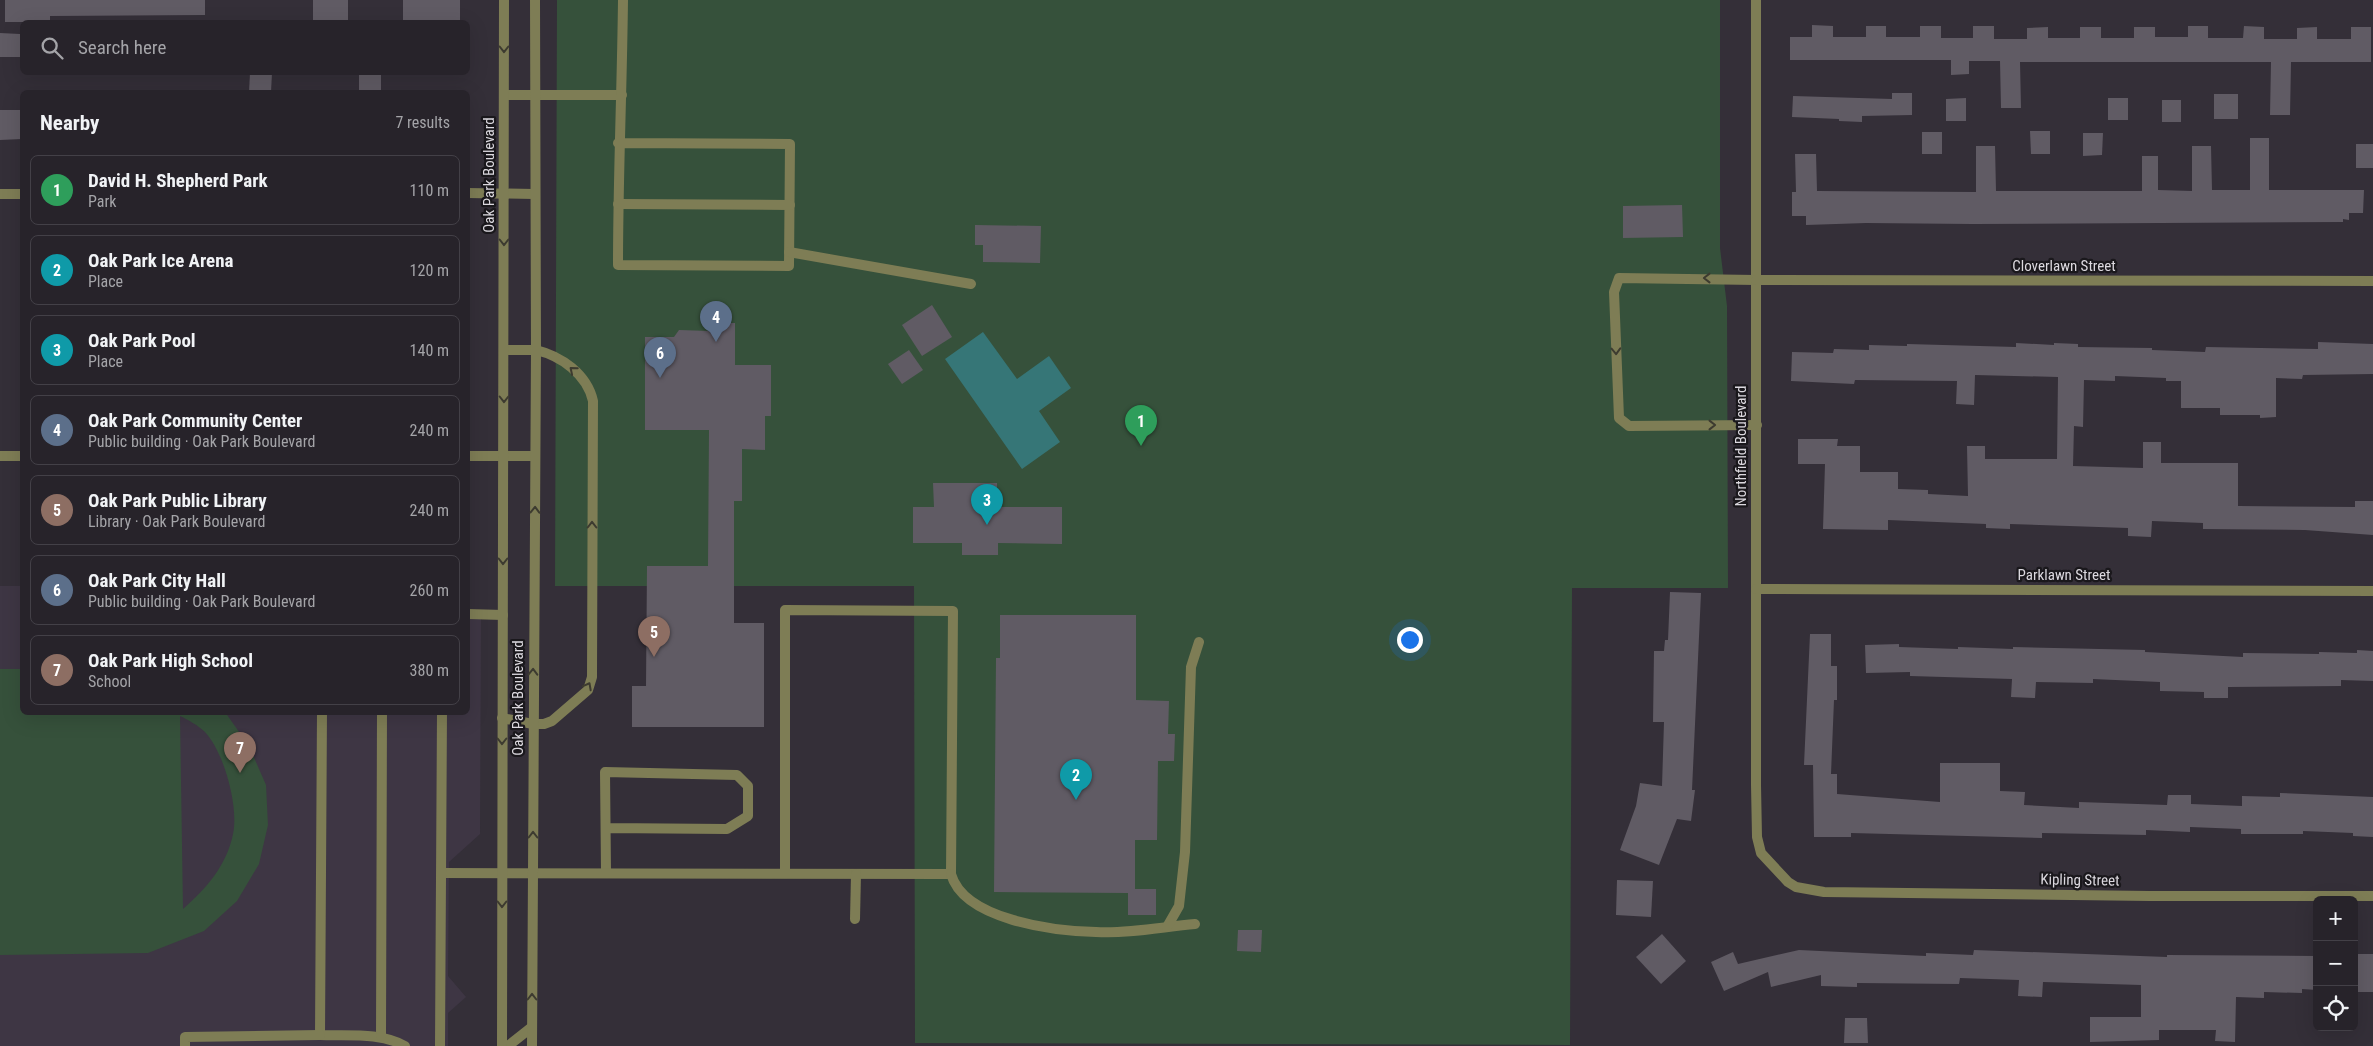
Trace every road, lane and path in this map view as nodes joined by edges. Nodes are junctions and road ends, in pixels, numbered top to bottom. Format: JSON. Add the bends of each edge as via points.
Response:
{"nodes":[{"id":1,"x":504,"y":0,"type":"edge"},
{"id":2,"x":535,"y":0,"type":"edge"},
{"id":3,"x":623,"y":0,"type":"edge"},
{"id":4,"x":1756,"y":0,"type":"edge"},
{"id":5,"x":504,"y":94,"type":"junction"},
{"id":6,"x":535,"y":95,"type":"junction"},
{"id":7,"x":622,"y":95,"type":"junction"},
{"id":8,"x":618,"y":143,"type":"junction"},
{"id":9,"x":470,"y":193,"type":"edge"},
{"id":10,"x":504,"y":193,"type":"junction"},
{"id":11,"x":0,"y":194,"type":"edge"},
{"id":12,"x":20,"y":194,"type":"edge"},
{"id":13,"x":534,"y":194,"type":"junction"},
{"id":14,"x":618,"y":204,"type":"junction"},
{"id":15,"x":790,"y":205,"type":"junction"},
{"id":16,"x":789,"y":252,"type":"junction"},
{"id":17,"x":1756,"y":280,"type":"junction"},
{"id":18,"x":2373,"y":281,"type":"edge"},
{"id":19,"x":971,"y":284,"type":"dead end"},
{"id":20,"x":504,"y":350,"type":"junction"},
{"id":21,"x":536,"y":350,"type":"junction"},
{"id":22,"x":1757,"y":426,"type":"junction"},
{"id":23,"x":0,"y":456,"type":"edge"},
{"id":24,"x":20,"y":456,"type":"edge"},
{"id":25,"x":470,"y":456,"type":"edge"},
{"id":26,"x":503,"y":456,"type":"junction"},
{"id":27,"x":534,"y":456,"type":"junction"},
{"id":28,"x":1756,"y":589,"type":"junction"},
{"id":29,"x":2373,"y":591,"type":"edge"},
{"id":30,"x":470,"y":614,"type":"edge"},
{"id":31,"x":503,"y":615,"type":"junction"},
{"id":32,"x":1199,"y":642,"type":"dead end"},
{"id":33,"x":322,"y":715,"type":"edge"},
{"id":34,"x":382,"y":715,"type":"edge"},
{"id":35,"x":442,"y":715,"type":"edge"},
{"id":36,"x":502,"y":718,"type":"junction"},
{"id":37,"x":532,"y":724,"type":"junction"},
{"id":38,"x":606,"y":828,"type":"junction"},
{"id":39,"x":606,"y":872,"type":"junction"},
{"id":40,"x":442,"y":873,"type":"junction"},
{"id":41,"x":502,"y":873,"type":"junction"},
{"id":42,"x":532,"y":873,"type":"junction"},
{"id":43,"x":785,"y":873,"type":"junction"},
{"id":44,"x":856,"y":874,"type":"junction"},
{"id":45,"x":951,"y":874,"type":"junction"},
{"id":46,"x":1788,"y":882,"type":"joint"},
{"id":47,"x":2373,"y":896,"type":"edge"},
{"id":48,"x":855,"y":919,"type":"dead end"},
{"id":49,"x":1195,"y":924,"type":"dead end"},
{"id":50,"x":1166,"y":927,"type":"junction"},
{"id":51,"x":532,"y":1027,"type":"junction"},
{"id":52,"x":320,"y":1035,"type":"junction"},
{"id":53,"x":381,"y":1036,"type":"junction"},
{"id":54,"x":185,"y":1046,"type":"edge"},
{"id":55,"x":405,"y":1046,"type":"edge"},
{"id":56,"x":440,"y":1046,"type":"edge"},
{"id":57,"x":502,"y":1046,"type":"edge"},
{"id":58,"x":508,"y":1046,"type":"edge"},
{"id":59,"x":532,"y":1046,"type":"edge"}],
"edges":[{"from":1,"to":5,"type":"street","name":"Oak Park Boulevard","one_way":true},
{"from":2,"to":6,"type":"street","name":"Oak Park Boulevard"},
{"from":3,"to":7,"type":"street"},
{"from":4,"to":17,"type":"street","name":"Northfield Boulevard"},
{"from":5,"to":6,"type":"street"},
{"from":5,"to":10,"type":"street","name":"Oak Park Boulevard"},
{"from":6,"to":7,"type":"street"},
{"from":6,"to":13,"type":"street","name":"Oak Park Boulevard"},
{"from":7,"to":8,"type":"street"},
{"from":8,"to":14,"type":"street"},
{"from":8,"to":15,"type":"street","via":[[790,144]]},
{"from":9,"to":10,"type":"street"},
{"from":10,"to":13,"type":"street"},
{"from":10,"to":20,"type":"street","name":"Oak Park Boulevard","one_way":true},
{"from":11,"to":12,"type":"street"},
{"from":13,"to":21,"type":"street","name":"Oak Park Boulevard"},
{"from":14,"to":15,"type":"street"},
{"from":14,"to":16,"type":"street","via":[[618,265],[789,266]]},
{"from":15,"to":16,"type":"street"},
{"from":16,"to":19,"type":"street"},
{"from":17,"to":18,"type":"street","name":"Cloverlawn Street"},
{"from":17,"to":22,"type":"street","name":"Northfield Boulevard"},
{"from":17,"to":22,"type":"street","name":"Cloverlawn Street","one_way":true,"via":[[1619,278],[1614,292],[1619,418],[1629,426]]},
{"from":20,"to":21,"type":"street"},
{"from":20,"to":26,"type":"street","name":"Oak Park Boulevard","one_way":true},
{"from":21,"to":27,"type":"street","name":"Oak Park Boulevard"},
{"from":37,"to":21,"type":"street","one_way":true,"via":[[552,721],[588,690],[592,677],[593,401],[584,379],[553,354]]},
{"from":22,"to":28,"type":"street","name":"Northfield Boulevard"},
{"from":23,"to":24,"type":"street"},
{"from":25,"to":26,"type":"street"},
{"from":26,"to":27,"type":"street"},
{"from":26,"to":31,"type":"street","name":"Oak Park Boulevard","one_way":true},
{"from":37,"to":27,"type":"street","name":"Oak Park Boulevard","one_way":true},
{"from":28,"to":29,"type":"street","name":"Parklawn Street"},
{"from":28,"to":46,"type":"street","name":"Northfield Boulevard","via":[[1757,837],[1761,853]]},
{"from":30,"to":31,"type":"street"},
{"from":31,"to":36,"type":"street","name":"Oak Park Boulevard"},
{"from":32,"to":50,"type":"street","via":[[1191,667],[1185,842],[1179,906]]},
{"from":33,"to":52,"type":"street"},
{"from":34,"to":53,"type":"street"},
{"from":35,"to":40,"type":"street"},
{"from":36,"to":37,"type":"street"},
{"from":36,"to":41,"type":"street","name":"Oak Park Boulevard","one_way":true},
{"from":42,"to":37,"type":"street","name":"Oak Park Boulevard","one_way":true},
{"from":38,"to":38,"type":"street","via":[[606,772],[737,775],[748,786],[748,816],[727,829]]},
{"from":38,"to":39,"type":"street"},
{"from":39,"to":42,"type":"street"},
{"from":39,"to":43,"type":"street"},
{"from":40,"to":41,"type":"street"},
{"from":40,"to":56,"type":"street"},
{"from":41,"to":42,"type":"street"},
{"from":41,"to":57,"type":"street","name":"Oak Park Boulevard","one_way":true},
{"from":51,"to":42,"type":"street","name":"Oak Park Boulevard","one_way":true},
{"from":43,"to":44,"type":"street"},
{"from":43,"to":45,"type":"street","via":[[785,610],[953,611]]},
{"from":44,"to":45,"type":"street"},
{"from":44,"to":48,"type":"street"},
{"from":45,"to":50,"type":"street","via":[[955,886],[978,907],[1033,925],[1096,932]]},
{"from":46,"to":47,"type":"street","name":"Kipling Street","via":[[1796,887],[1824,892]]},
{"from":49,"to":50,"type":"street"},
{"from":51,"to":58,"type":"street"},
{"from":51,"to":59,"type":"street","name":"Oak Park Boulevard"},
{"from":52,"to":53,"type":"street"},
{"from":52,"to":54,"type":"street","via":[[185,1037]]},
{"from":53,"to":55,"type":"street"}]}
